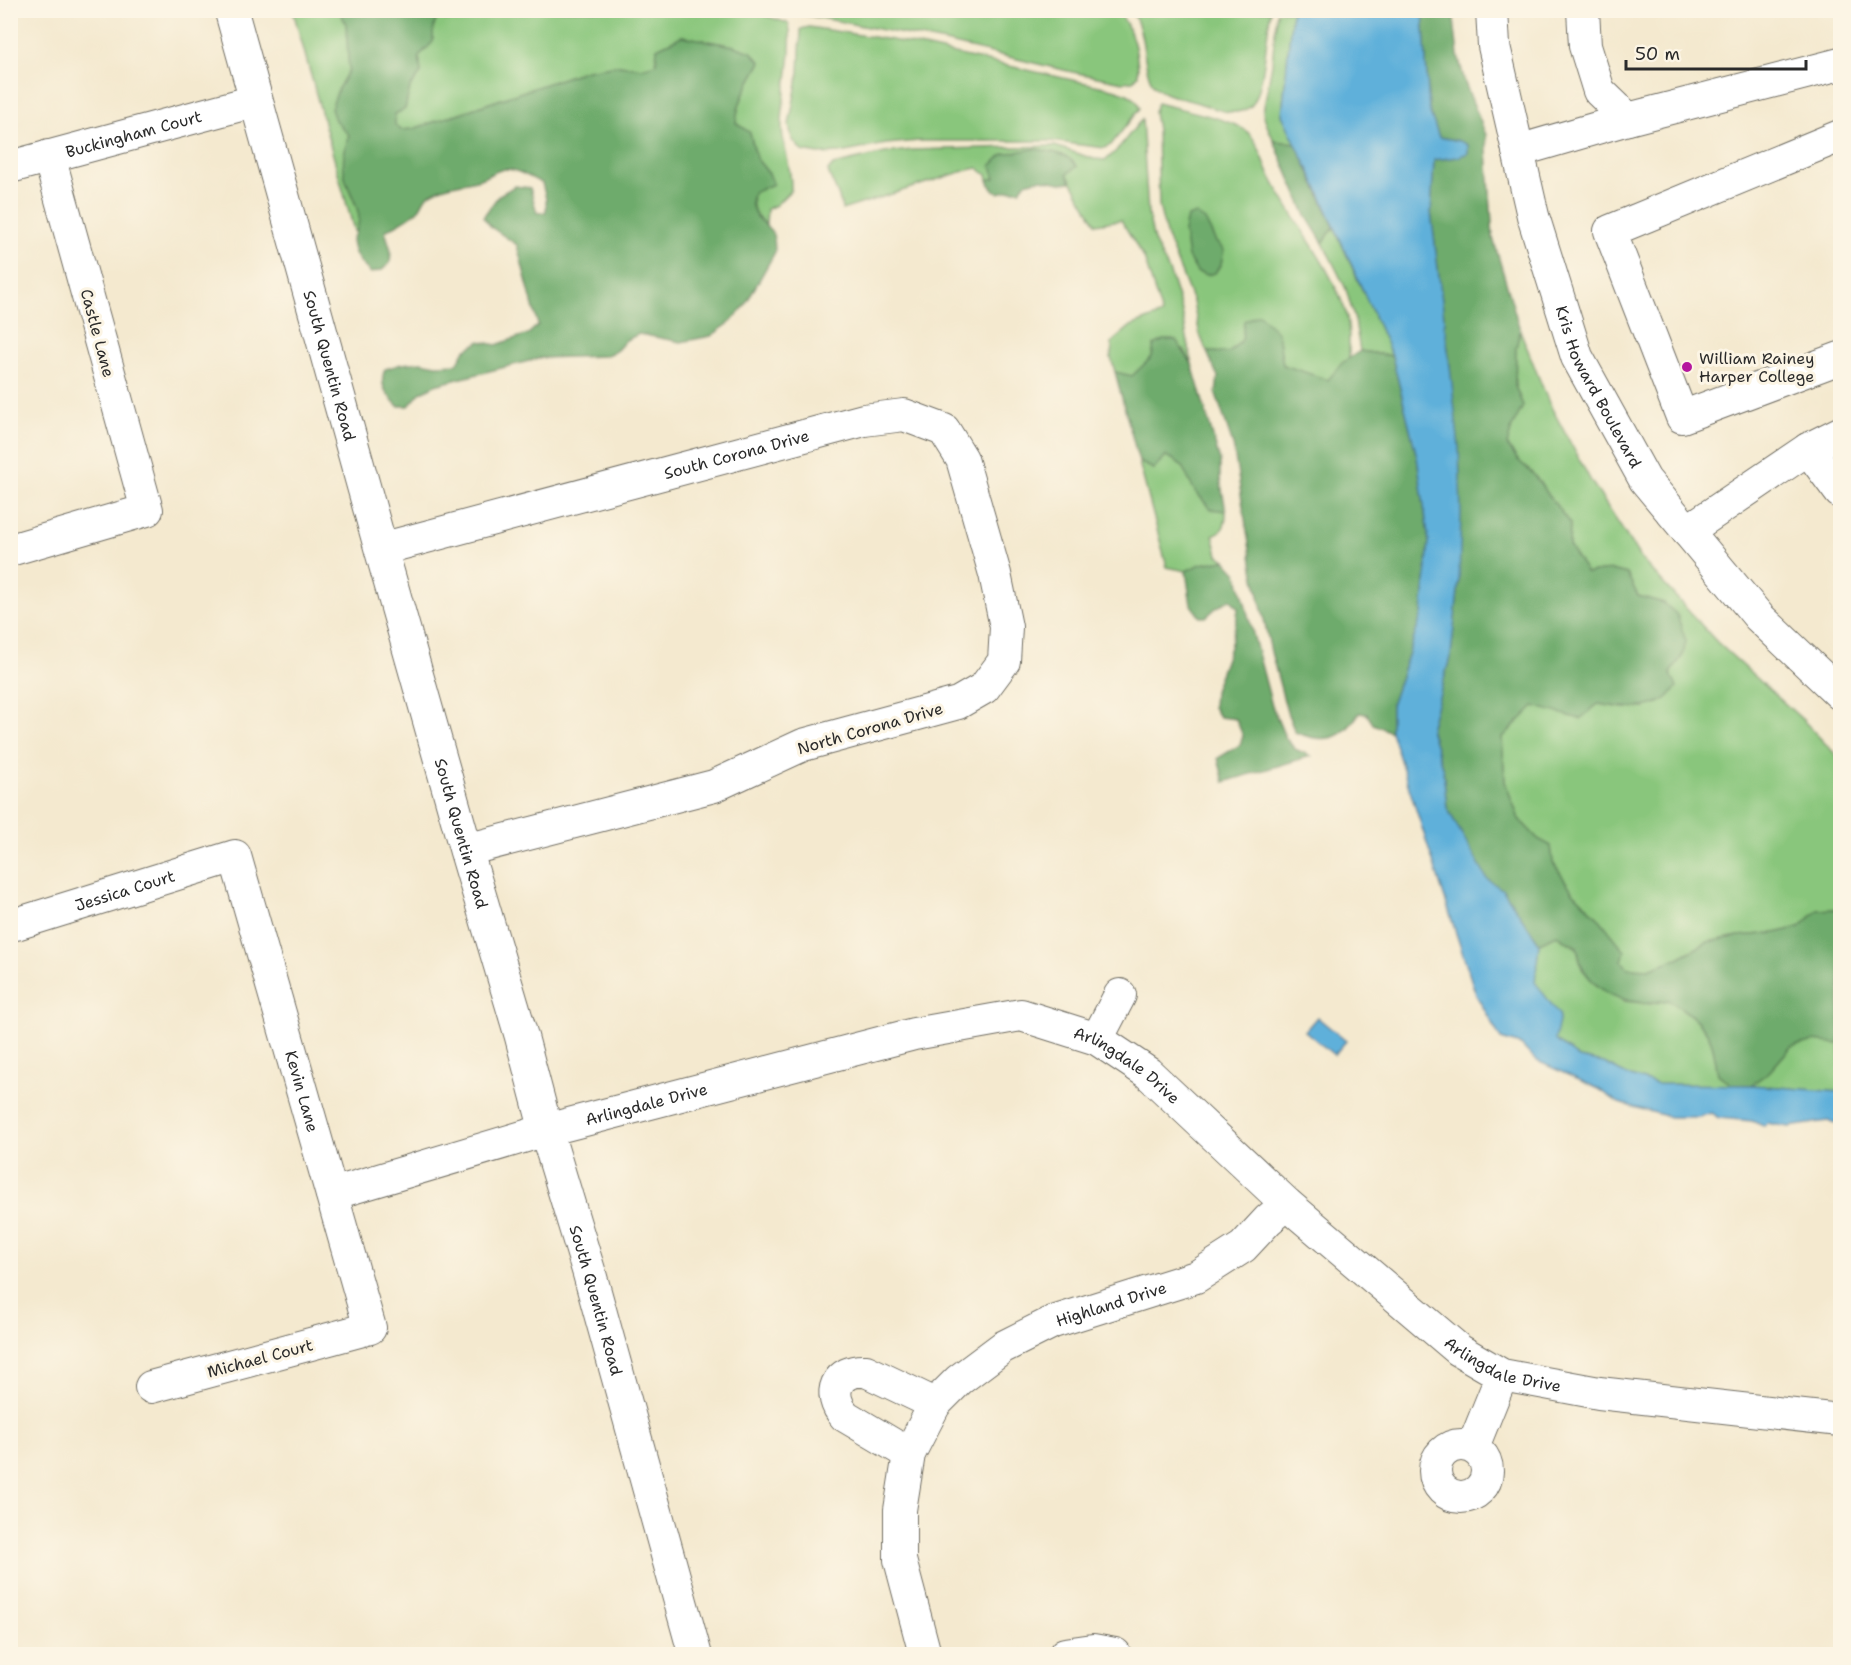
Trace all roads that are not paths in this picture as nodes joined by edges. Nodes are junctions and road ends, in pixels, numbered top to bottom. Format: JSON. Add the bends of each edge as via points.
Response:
{"nodes":[{"id":1,"x":231,"y":10,"type":"edge"},
{"id":2,"x":1492,"y":10,"type":"edge"},
{"id":3,"x":1583,"y":10,"type":"edge"},
{"id":4,"x":1840,"y":64,"type":"edge"},
{"id":5,"x":255,"y":101,"type":"junction"},
{"id":6,"x":1628,"y":119,"type":"junction"},
{"id":7,"x":1840,"y":136,"type":"edge"},
{"id":8,"x":1518,"y":151,"type":"junction"},
{"id":9,"x":49,"y":156,"type":"junction"},
{"id":10,"x":10,"y":167,"type":"edge"},
{"id":11,"x":1840,"y":358,"type":"edge"},
{"id":12,"x":1840,"y":433,"type":"edge"},
{"id":13,"x":1808,"y":449,"type":"junction"},
{"id":14,"x":1840,"y":492,"type":"edge"},
{"id":15,"x":1687,"y":531,"type":"junction"},
{"id":16,"x":381,"y":549,"type":"junction"},
{"id":17,"x":10,"y":550,"type":"edge"},
{"id":18,"x":995,"y":574,"type":"joint"},
{"id":19,"x":1840,"y":694,"type":"edge"},
{"id":20,"x":466,"y":850,"type":"junction"},
{"id":21,"x":235,"y":856,"type":"joint"},
{"id":22,"x":16,"y":924,"type":"dead end"},
{"id":23,"x":1120,"y":994,"type":"dead end"},
{"id":24,"x":1096,"y":1040,"type":"junction"},
{"id":25,"x":546,"y":1130,"type":"junction"},
{"id":26,"x":332,"y":1194,"type":"junction"},
{"id":27,"x":1287,"y":1204,"type":"junction"},
{"id":28,"x":369,"y":1328,"type":"joint"},
{"id":29,"x":1502,"y":1375,"type":"junction"},
{"id":30,"x":151,"y":1387,"type":"dead end"},
{"id":31,"x":935,"y":1404,"type":"junction"},
{"id":32,"x":1840,"y":1420,"type":"edge"},
{"id":33,"x":1473,"y":1448,"type":"dead end"},
{"id":34,"x":909,"y":1454,"type":"junction"},
{"id":35,"x":695,"y":1654,"type":"edge"},
{"id":36,"x":925,"y":1654,"type":"edge"},
{"id":37,"x":1065,"y":1654,"type":"edge"},
{"id":38,"x":1115,"y":1654,"type":"edge"}],
"edges":[{"from":1,"to":5,"type":"main road","name":"South Quentin Road"},
{"from":2,"to":8,"type":"street","name":"Kris Howard Boulevard","via":[[1494,46]]},
{"from":3,"to":6,"type":"street","via":[[1585,46],[1599,91]]},
{"from":4,"to":6,"type":"street"},
{"from":5,"to":9,"type":"street","name":"Buckingham Court"},
{"from":5,"to":16,"type":"main road","name":"South Quentin Road"},
{"from":6,"to":8,"type":"street"},
{"from":7,"to":11,"type":"street","via":[[1610,231],[1682,417]]},
{"from":8,"to":15,"type":"street","name":"Kris Howard Boulevard","via":[[1533,216],[1577,357],[1645,480]]},
{"from":9,"to":10,"type":"street","name":"Buckingham Court"},
{"from":9,"to":17,"type":"street","name":"Castle Lane","via":[[147,510]]},
{"from":12,"to":13,"type":"street"},
{"from":13,"to":14,"type":"street"},
{"from":13,"to":15,"type":"street"},
{"from":15,"to":19,"type":"street","name":"Kris Howard Boulevard","via":[[1759,617]]},
{"from":16,"to":18,"type":"street","name":"South Corona Drive","via":[[864,420],[904,415],[944,430],[962,459]]},
{"from":16,"to":20,"type":"main road","name":"South Quentin Road"},
{"from":18,"to":20,"type":"street","name":"North Corona Drive","via":[[1006,627],[1004,660],[984,688],[958,703],[803,745],[714,786]]},
{"from":20,"to":25,"type":"main road","name":"South Quentin Road"},
{"from":21,"to":22,"type":"street","name":"Jessica Court"},
{"from":21,"to":26,"type":"street","name":"Kevin Lane"},
{"from":23,"to":24,"type":"street"},
{"from":24,"to":25,"type":"street","name":"Arlingdale Drive","via":[[1021,1015],[914,1034]]},
{"from":24,"to":27,"type":"street","name":"Arlingdale Drive","via":[[1148,1073]]},
{"from":25,"to":26,"type":"street","name":"Arlingdale Drive"},
{"from":25,"to":35,"type":"main road","name":"South Quentin Road"},
{"from":26,"to":28,"type":"street","name":"Kevin Lane"},
{"from":27,"to":29,"type":"street","name":"Arlingdale Drive","via":[[1458,1350]]},
{"from":27,"to":31,"type":"street","name":"Highland Drive","via":[[1243,1247],[1196,1277],[1053,1322],[1003,1347]]},
{"from":28,"to":30,"type":"street","name":"Michael Court"},
{"from":29,"to":32,"type":"street","name":"Arlingdale Drive","via":[[1599,1393]]},
{"from":29,"to":33,"type":"street"},
{"from":31,"to":34,"type":"street","name":"Highland Drive"},
{"from":31,"to":34,"type":"street","via":[[866,1371],[856,1370],[839,1381],[835,1390],[838,1409]]},
{"from":34,"to":36,"type":"street","name":"Highland Drive","via":[[900,1510],[900,1560]]},
{"from":37,"to":38,"type":"street","via":[[1093,1650]]}]}
